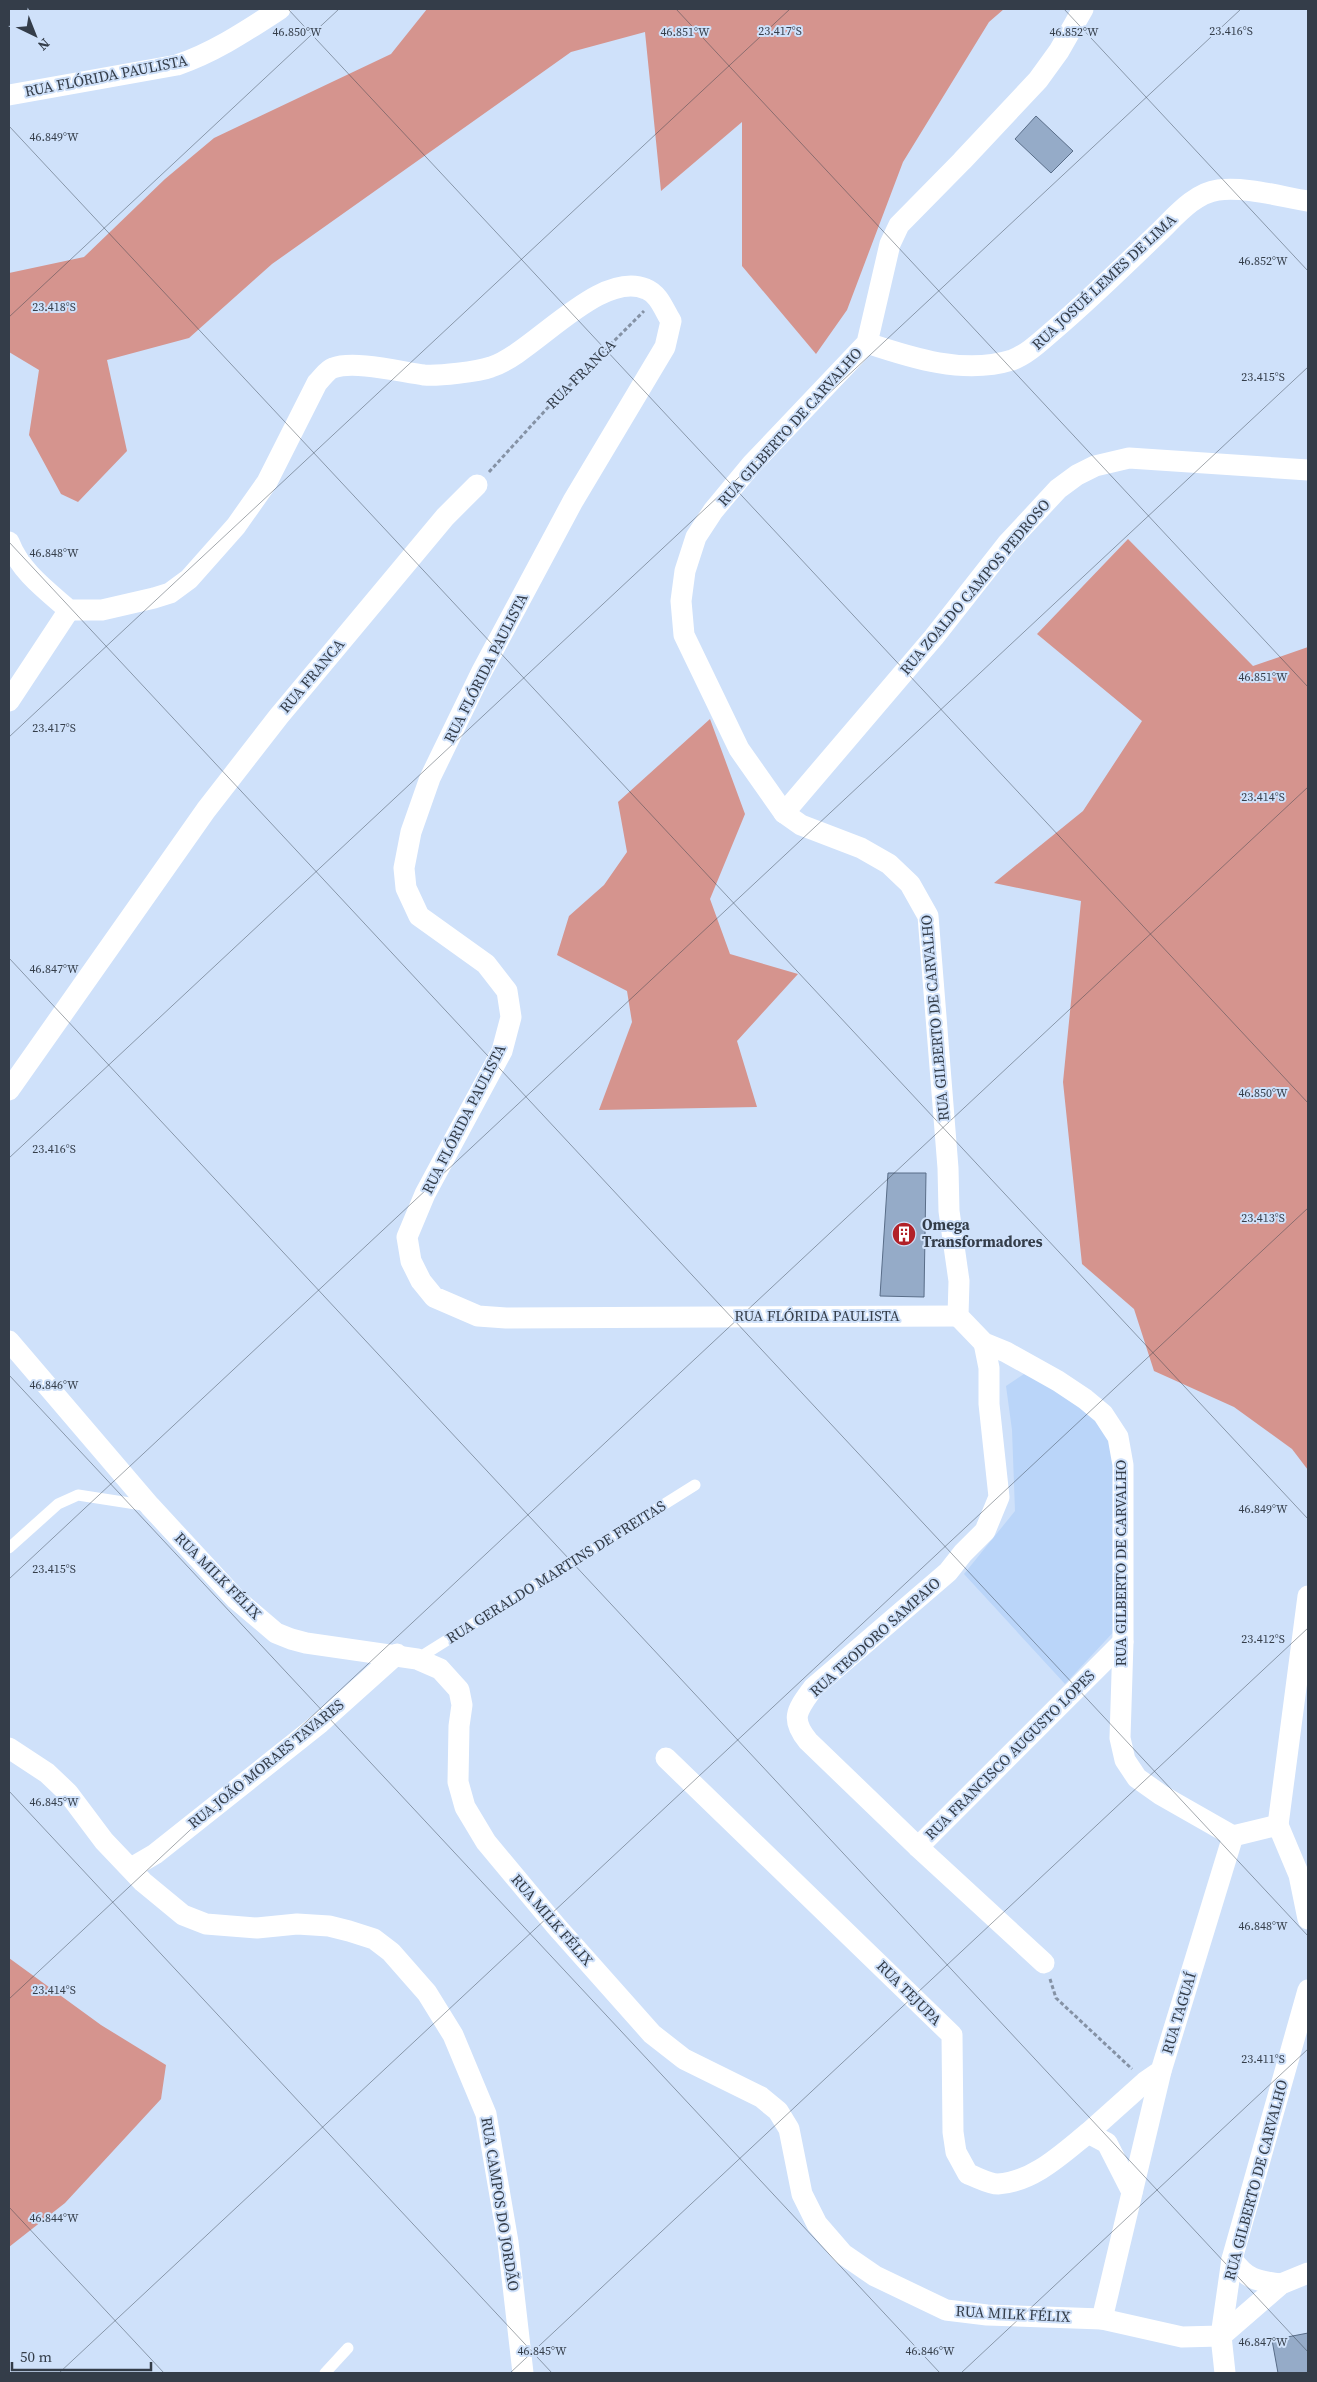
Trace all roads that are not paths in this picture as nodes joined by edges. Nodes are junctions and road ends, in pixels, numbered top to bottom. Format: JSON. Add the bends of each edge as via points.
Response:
{"nodes":[{"id":1,"x":280,"y":9,"type":"edge"},
{"id":2,"x":1083,"y":9,"type":"edge"},
{"id":3,"x":9,"y":95,"type":"edge"},
{"id":4,"x":1308,"y":201,"type":"edge"},
{"id":5,"x":867,"y":343,"type":"junction"},
{"id":6,"x":1308,"y":470,"type":"edge"},
{"id":7,"x":477,"y":485,"type":"road end"},
{"id":8,"x":9,"y":542,"type":"edge"},
{"id":9,"x":69,"y":610,"type":"junction"},
{"id":10,"x":9,"y":701,"type":"edge"},
{"id":11,"x":784,"y":813,"type":"junction"},
{"id":12,"x":9,"y":1090,"type":"edge"},
{"id":13,"x":958,"y":1316,"type":"junction"},
{"id":14,"x":9,"y":1341,"type":"edge"},
{"id":15,"x":984,"y":1343,"type":"junction"},
{"id":16,"x":695,"y":1485,"type":"dead end"},
{"id":17,"x":150,"y":1506,"type":"junction"},
{"id":18,"x":9,"y":1548,"type":"edge"},
{"id":19,"x":1308,"y":1596,"type":"edge"},
{"id":20,"x":1123,"y":1642,"type":"junction"},
{"id":21,"x":407,"y":1656,"type":"junction"},
{"id":22,"x":9,"y":1748,"type":"edge"},
{"id":23,"x":666,"y":1758,"type":"dead end"},
{"id":24,"x":1278,"y":1824,"type":"junction"},
{"id":25,"x":1233,"y":1836,"type":"junction"},
{"id":26,"x":918,"y":1847,"type":"junction"},
{"id":27,"x":131,"y":1868,"type":"junction"},
{"id":28,"x":1308,"y":1919,"type":"edge"},
{"id":29,"x":1044,"y":1963,"type":"road end"},
{"id":30,"x":1308,"y":1990,"type":"edge"},
{"id":31,"x":1153,"y":2076,"type":"junction"},
{"id":32,"x":1088,"y":2133,"type":"junction"},
{"id":33,"x":1132,"y":2192,"type":"junction"},
{"id":34,"x":1232,"y":2259,"type":"junction"},
{"id":35,"x":1308,"y":2273,"type":"edge"},
{"id":36,"x":1280,"y":2284,"type":"junction"},
{"id":37,"x":1102,"y":2319,"type":"junction"},
{"id":38,"x":1221,"y":2336,"type":"junction"},
{"id":39,"x":348,"y":2348,"type":"dead end"},
{"id":40,"x":325,"y":2373,"type":"edge"},
{"id":41,"x":523,"y":2373,"type":"edge"},
{"id":42,"x":1226,"y":2373,"type":"edge"}],
"edges":[{"from":1,"to":3,"type":"street","name":"RUA FLÓRIDA PAULISTA","via":[[226,44],[176,65]]},
{"from":2,"to":5,"type":"street","name":"RUA GILBERTO DE CARVALHO","via":[[1038,80],[899,225],[890,244]]},
{"from":4,"to":5,"type":"street","name":"RUA JOSUÉ LEMES DE LIMA","via":[[1232,189],[1205,194],[1179,212],[1075,312],[1030,350],[1012,360],[987,364],[930,362]]},
{"from":5,"to":11,"type":"street","name":"RUA GILBERTO DE CARVALHO","via":[[752,464],[713,512],[696,536],[685,571],[681,601],[684,635],[739,749]]},
{"from":6,"to":11,"type":"street","name":"RUA ZOALDO CAMPOS PEDROSO","via":[[1129,458],[1095,466],[1076,475],[1058,489],[1007,544],[934,637]]},
{"from":7,"to":12,"type":"street","name":"RUA FRANCA","via":[[445,517],[279,716],[206,810]]},
{"from":8,"to":9,"type":"street","via":[[16,559]]},
{"from":9,"to":10,"type":"street"},
{"from":9,"to":13,"type":"street","name":"RUA FLÓRIDA PAULISTA","via":[[102,610],[154,598],[170,593],[189,579],[236,526],[267,482],[317,383],[334,367],[425,375],[492,367],[599,295],[631,287],[646,288],[657,297],[671,321],[665,347],[574,501],[486,664],[430,778],[411,832],[404,868],[410,901],[418,916],[486,964],[507,991],[511,1017],[502,1051],[425,1194],[407,1237],[411,1261],[434,1297],[478,1316]]},
{"from":11,"to":13,"type":"street","name":"RUA GILBERTO DE CARVALHO","via":[[889,864],[910,884],[928,916],[949,1211],[959,1281]]},
{"from":13,"to":15,"type":"street","name":"RUA GILBERTO DE CARVALHO"},
{"from":14,"to":17,"type":"street","name":"RUA MILK FÉLIX"},
{"from":15,"to":20,"type":"street","name":"RUA GILBERTO DE CARVALHO","via":[[1006,1352],[1085,1398],[1103,1414],[1118,1437],[1123,1465]]},
{"from":15,"to":26,"type":"street","name":"RUA TEODORO SAMPAIO","via":[[999,1497],[985,1531],[948,1572],[813,1688],[796,1719],[799,1730],[808,1740]]},
{"from":16,"to":21,"type":"lane","name":"RUA GERALDO MARTINS DE FREITAS"},
{"from":17,"to":18,"type":"lane","via":[[78,1495],[58,1504]]},
{"from":17,"to":21,"type":"street","name":"RUA MILK FÉLIX","via":[[236,1599],[276,1632],[291,1640]]},
{"from":19,"to":24,"type":"street"},
{"from":20,"to":25,"type":"street","name":"RUA GILBERTO DE CARVALHO","via":[[1120,1738],[1125,1760],[1137,1778],[1161,1795]]},
{"from":20,"to":26,"type":"street","name":"RUA FRANCISCO AUGUSTO LOPES"},
{"from":21,"to":27,"type":"street","name":"RUA JOÃO MORAES TAVARES","via":[[155,1854]]},
{"from":21,"to":37,"type":"street","name":"RUA MILK FÉLIX","via":[[440,1669],[459,1690],[462,1705],[458,1782],[465,1807],[486,1842],[652,2034],[684,2059],[754,2093],[778,2111],[789,2129],[802,2194],[817,2224],[843,2254],[875,2276],[946,2310],[987,2315]]},
{"from":22,"to":27,"type":"street","name":"RUA CAMPOS DO JORDÃO","via":[[47,1773],[68,1793],[104,1841]]},
{"from":23,"to":32,"type":"street","name":"RUA TEJUPA","via":[[952,2035],[953,2132],[956,2152],[968,2174],[996,2184],[1027,2177]]},
{"from":24,"to":25,"type":"street"},
{"from":24,"to":28,"type":"street","via":[[1299,1875]]},
{"from":25,"to":31,"type":"street","name":"RUA TAGUAÍ"},
{"from":26,"to":29,"type":"street","name":"RUA TEODORO SAMPAIO"},
{"from":27,"to":41,"type":"street","name":"RUA CAMPOS DO JORDÃO","via":[[142,1882],[183,1915],[206,1924],[257,1928],[297,1924],[321,1926],[374,1939],[391,1952],[427,1993],[453,2035],[486,2114],[508,2242]]},
{"from":30,"to":34,"type":"street","name":"RUA GILBERTO DE CARVALHO"},
{"from":31,"to":32,"type":"street","name":"RUA TEJUPA"},
{"from":31,"to":33,"type":"street","name":"RUA TAGUAÍ"},
{"from":32,"to":33,"type":"street","via":[[1107,2143]]},
{"from":33,"to":37,"type":"street"},
{"from":34,"to":36,"type":"street","via":[[1242,2272],[1262,2282]]},
{"from":34,"to":38,"type":"street","name":"RUA GILBERTO DE CARVALHO"},
{"from":35,"to":36,"type":"street"},
{"from":36,"to":38,"type":"street"},
{"from":37,"to":38,"type":"street","name":"RUA MILK FÉLIX","via":[[1182,2337]]},
{"from":38,"to":42,"type":"street","name":"RUA GILBERTO DE CARVALHO"},
{"from":39,"to":40,"type":"lane"}]}
